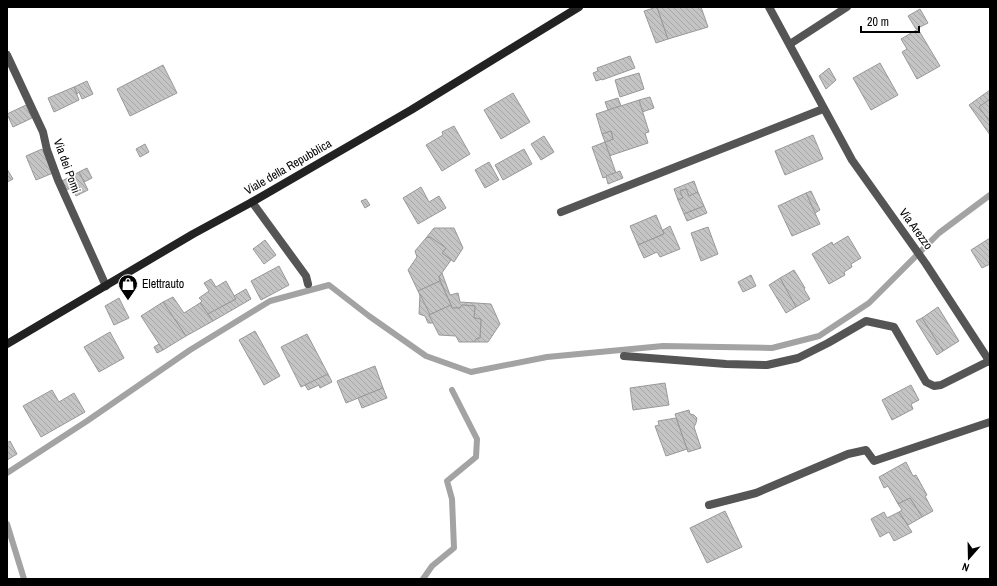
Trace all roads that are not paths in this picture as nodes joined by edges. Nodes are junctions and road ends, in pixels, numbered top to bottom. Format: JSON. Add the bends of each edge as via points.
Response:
{"nodes":[{"id":1,"x":579,"y":7,"type":"edge"},
{"id":2,"x":769,"y":7,"type":"edge"},
{"id":3,"x":847,"y":7,"type":"edge"},
{"id":4,"x":790,"y":44,"type":"junction"},
{"id":5,"x":7,"y":55,"type":"edge"},
{"id":6,"x":823,"y":109,"type":"junction"},
{"id":7,"x":252,"y":202,"type":"junction"},
{"id":8,"x":560,"y":212,"type":"dead end"},
{"id":9,"x":308,"y":284,"type":"dead end"},
{"id":10,"x":106,"y":286,"type":"junction"},
{"id":11,"x":7,"y":344,"type":"edge"},
{"id":12,"x":624,"y":356,"type":"dead end"},
{"id":13,"x":990,"y":362,"type":"edge"},
{"id":14,"x":990,"y":422,"type":"edge"},
{"id":15,"x":709,"y":505,"type":"dead end"}],
"edges":[{"from":1,"to":7,"type":"main road","name":"Viale della Repubblica","via":[[411,110]]},
{"from":2,"to":4,"type":"street","name":"Via Arezzo"},
{"from":3,"to":4,"type":"street"},
{"from":4,"to":6,"type":"street","name":"Via Arezzo"},
{"from":5,"to":10,"type":"street","name":"Via dei Pomi","via":[[43,132],[58,180]]},
{"from":6,"to":8,"type":"street"},
{"from":6,"to":13,"type":"street","name":"Via Arezzo","via":[[852,160],[907,236]]},
{"from":7,"to":9,"type":"street","via":[[306,276]]},
{"from":7,"to":10,"type":"main road","name":"Viale della Repubblica"},
{"from":10,"to":11,"type":"main road","name":"Viale della Repubblica"},
{"from":12,"to":13,"type":"street","via":[[767,365],[798,358],[866,321],[894,327],[926,382],[934,386]]},
{"from":14,"to":15,"type":"street","via":[[874,461],[866,450],[848,454],[756,493]]}]}
